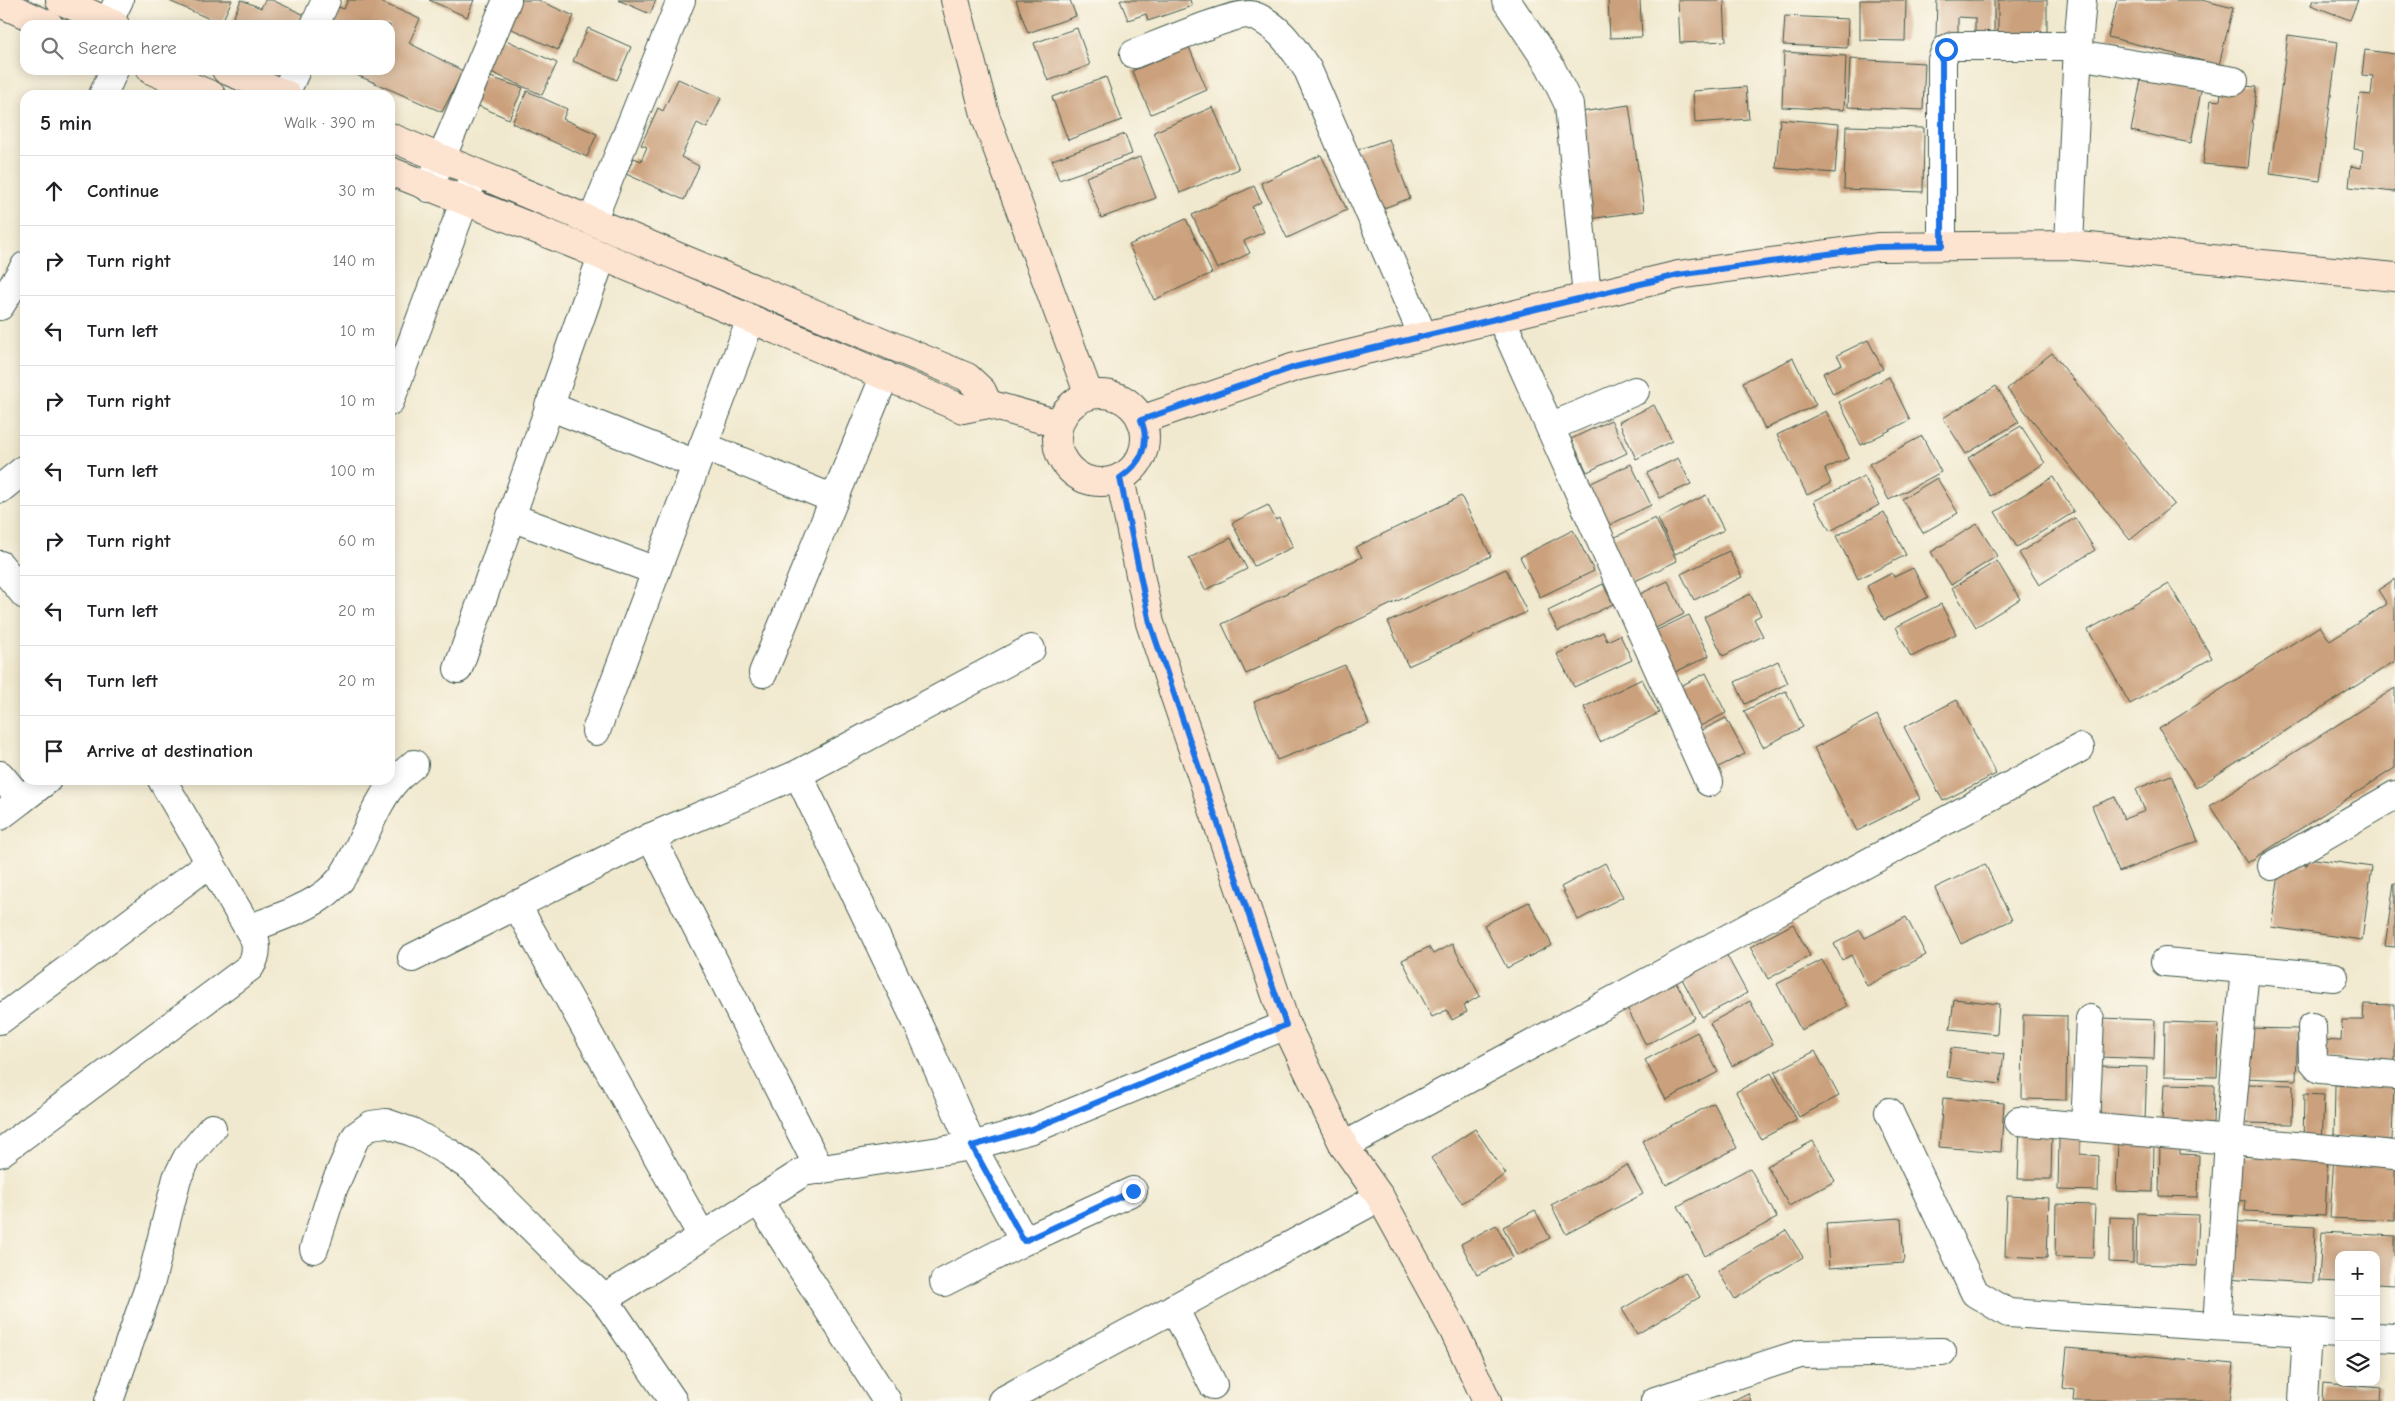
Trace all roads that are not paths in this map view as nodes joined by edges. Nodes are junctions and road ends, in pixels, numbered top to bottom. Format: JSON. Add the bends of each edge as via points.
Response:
{"nodes":[{"id":1,"x":60,"y":0,"type":"edge"},
{"id":2,"x":326,"y":0,"type":"edge"},
{"id":3,"x":507,"y":0,"type":"edge"},
{"id":4,"x":680,"y":0,"type":"edge"},
{"id":5,"x":955,"y":0,"type":"edge"},
{"id":6,"x":1506,"y":0,"type":"edge"},
{"id":7,"x":2082,"y":0,"type":"edge"},
{"id":8,"x":0,"y":3,"type":"edge"},
{"id":9,"x":113,"y":18,"type":"edge"},
{"id":10,"x":38,"y":20,"type":"edge"},
{"id":11,"x":317,"y":20,"type":"edge"},
{"id":12,"x":2078,"y":50,"type":"junction"},
{"id":13,"x":1134,"y":54,"type":"dead end"},
{"id":14,"x":112,"y":75,"type":"edge"},
{"id":15,"x":163,"y":75,"type":"edge"},
{"id":16,"x":246,"y":75,"type":"edge"},
{"id":17,"x":2234,"y":81,"type":"dead end"},
{"id":18,"x":289,"y":86,"type":"edge"},
{"id":19,"x":105,"y":90,"type":"edge"},
{"id":20,"x":199,"y":90,"type":"edge"},
{"id":21,"x":395,"y":139,"type":"edge"},
{"id":22,"x":442,"y":158,"type":"junction"},
{"id":23,"x":395,"y":173,"type":"edge"},
{"id":24,"x":475,"y":173,"type":"junction"},
{"id":25,"x":429,"y":188,"type":"junction"},
{"id":26,"x":464,"y":201,"type":"junction"},
{"id":27,"x":592,"y":221,"type":"junction"},
{"id":28,"x":1942,"y":246,"type":"junction"},
{"id":29,"x":2069,"y":246,"type":"junction"},
{"id":30,"x":602,"y":256,"type":"junction"},
{"id":31,"x":20,"y":274,"type":"edge"},
{"id":32,"x":2395,"y":277,"type":"edge"},
{"id":33,"x":1586,"y":297,"type":"junction"},
{"id":34,"x":0,"y":306,"type":"edge"},
{"id":35,"x":800,"y":308,"type":"junction"},
{"id":36,"x":1501,"y":318,"type":"junction"},
{"id":37,"x":751,"y":319,"type":"junction"},
{"id":38,"x":790,"y":336,"type":"junction"},
{"id":39,"x":1423,"y":336,"type":"junction"},
{"id":40,"x":399,"y":348,"type":"edge"},
{"id":41,"x":395,"y":372,"type":"edge"},
{"id":42,"x":884,"y":375,"type":"junction"},
{"id":43,"x":1635,"y":391,"type":"dead end"},
{"id":44,"x":1089,"y":395,"type":"junction"},
{"id":45,"x":988,"y":404,"type":"junction"},
{"id":46,"x":549,"y":406,"type":"junction"},
{"id":47,"x":1141,"y":420,"type":"junction"},
{"id":48,"x":1059,"y":424,"type":"junction"},
{"id":49,"x":1550,"y":427,"type":"junction"},
{"id":50,"x":699,"y":455,"type":"junction"},
{"id":51,"x":20,"y":473,"type":"edge"},
{"id":52,"x":1120,"y":478,"type":"junction"},
{"id":53,"x":0,"y":489,"type":"edge"},
{"id":54,"x":834,"y":499,"type":"junction"},
{"id":55,"x":511,"y":517,"type":"junction"},
{"id":56,"x":0,"y":565,"type":"edge"},
{"id":57,"x":656,"y":572,"type":"junction"},
{"id":58,"x":20,"y":589,"type":"edge"},
{"id":59,"x":1031,"y":649,"type":"dead end"},
{"id":60,"x":458,"y":669,"type":"dead end"},
{"id":61,"x":763,"y":673,"type":"dead end"},
{"id":62,"x":596,"y":731,"type":"dead end"},
{"id":63,"x":2080,"y":748,"type":"dead end"},
{"id":64,"x":414,"y":764,"type":"dead end"},
{"id":65,"x":798,"y":774,"type":"junction"},
{"id":66,"x":0,"y":775,"type":"edge"},
{"id":67,"x":395,"y":782,"type":"edge"},
{"id":68,"x":1709,"y":782,"type":"dead end"},
{"id":69,"x":40,"y":785,"type":"edge"},
{"id":70,"x":165,"y":785,"type":"edge"},
{"id":71,"x":393,"y":785,"type":"edge"},
{"id":72,"x":2395,"y":795,"type":"edge"},
{"id":73,"x":21,"y":800,"type":"junction"},
{"id":74,"x":0,"y":816,"type":"edge"},
{"id":75,"x":651,"y":838,"type":"junction"},
{"id":76,"x":210,"y":863,"type":"junction"},
{"id":77,"x":2272,"y":866,"type":"dead end"},
{"id":78,"x":516,"y":904,"type":"junction"},
{"id":79,"x":249,"y":929,"type":"junction"},
{"id":80,"x":412,"y":958,"type":"dead end"},
{"id":81,"x":2165,"y":962,"type":"dead end"},
{"id":82,"x":2245,"y":969,"type":"junction"},
{"id":83,"x":2334,"y":977,"type":"dead end"},
{"id":84,"x":2090,"y":1019,"type":"dead end"},
{"id":85,"x":0,"y":1020,"type":"edge"},
{"id":86,"x":1286,"y":1025,"type":"junction"},
{"id":87,"x":2312,"y":1027,"type":"dead end"},
{"id":88,"x":2395,"y":1075,"type":"edge"},
{"id":89,"x":1889,"y":1112,"type":"dead end"},
{"id":90,"x":2019,"y":1121,"type":"dead end"},
{"id":91,"x":2085,"y":1126,"type":"junction"},
{"id":92,"x":212,"y":1128,"type":"dead end"},
{"id":93,"x":2229,"y":1140,"type":"junction"},
{"id":94,"x":972,"y":1146,"type":"junction"},
{"id":95,"x":1344,"y":1146,"type":"junction"},
{"id":96,"x":0,"y":1154,"type":"edge"},
{"id":97,"x":2395,"y":1155,"type":"edge"},
{"id":98,"x":820,"y":1170,"type":"junction"},
{"id":99,"x":1133,"y":1191,"type":"dead end"},
{"id":100,"x":1380,"y":1197,"type":"junction"},
{"id":101,"x":758,"y":1200,"type":"junction"},
{"id":102,"x":702,"y":1236,"type":"junction"},
{"id":103,"x":1024,"y":1241,"type":"junction"},
{"id":104,"x":314,"y":1249,"type":"dead end"},
{"id":105,"x":944,"y":1282,"type":"dead end"},
{"id":106,"x":604,"y":1299,"type":"junction"},
{"id":107,"x":1174,"y":1308,"type":"junction"},
{"id":108,"x":2216,"y":1326,"type":"junction"},
{"id":109,"x":2307,"y":1332,"type":"junction"},
{"id":110,"x":2335,"y":1334,"type":"edge"},
{"id":111,"x":2380,"y":1337,"type":"edge"},
{"id":112,"x":2395,"y":1338,"type":"edge"},
{"id":113,"x":1942,"y":1352,"type":"dead end"},
{"id":114,"x":1213,"y":1385,"type":"dead end"},
{"id":115,"x":109,"y":1401,"type":"edge"},
{"id":116,"x":674,"y":1401,"type":"edge"},
{"id":117,"x":887,"y":1401,"type":"edge"},
{"id":118,"x":1002,"y":1401,"type":"edge"},
{"id":119,"x":1487,"y":1401,"type":"edge"},
{"id":120,"x":1655,"y":1401,"type":"edge"},
{"id":121,"x":2303,"y":1401,"type":"edge"}],
"edges":[{"from":1,"to":9,"type":"street"},
{"from":2,"to":11,"type":"street"},
{"from":3,"to":22,"type":"street"},
{"from":4,"to":27,"type":"street"},
{"from":5,"to":44,"type":"street","via":[[986,118]]},
{"from":6,"to":33,"type":"street","via":[[1550,66],[1569,105]]},
{"from":7,"to":12,"type":"street"},
{"from":8,"to":10,"type":"street"},
{"from":12,"to":17,"type":"street"},
{"from":12,"to":28,"type":"street","via":[[1953,46],[1946,49],[1942,60]]},
{"from":12,"to":29,"type":"street"},
{"from":13,"to":39,"type":"street","via":[[1249,14],[1268,23],[1289,41],[1308,70]]},
{"from":14,"to":19,"type":"street"},
{"from":15,"to":20,"type":"street"},
{"from":16,"to":18,"type":"street"},
{"from":21,"to":22,"type":"street"},
{"from":22,"to":24,"type":"street"},
{"from":22,"to":25,"type":"street"},
{"from":23,"to":25,"type":"street"},
{"from":24,"to":26,"type":"street"},
{"from":24,"to":27,"type":"street"},
{"from":25,"to":26,"type":"street"},
{"from":26,"to":30,"type":"street"},
{"from":26,"to":40,"type":"street"},
{"from":27,"to":35,"type":"street"},
{"from":28,"to":29,"type":"street"},
{"from":28,"to":33,"type":"street","via":[[1877,247],[1688,274]]},
{"from":29,"to":32,"type":"street"},
{"from":30,"to":37,"type":"street"},
{"from":30,"to":46,"type":"street"},
{"from":31,"to":34,"type":"street"},
{"from":33,"to":36,"type":"street"},
{"from":35,"to":38,"type":"street"},
{"from":35,"to":45,"type":"street","via":[[967,377],[982,391]]},
{"from":36,"to":39,"type":"street"},
{"from":36,"to":49,"type":"street"},
{"from":37,"to":38,"type":"street"},
{"from":37,"to":50,"type":"street"},
{"from":38,"to":42,"type":"street"},
{"from":39,"to":47,"type":"street","via":[[1295,367]]},
{"from":40,"to":41,"type":"street"},
{"from":42,"to":45,"type":"street","via":[[964,408]]},
{"from":42,"to":54,"type":"street"},
{"from":43,"to":49,"type":"street"},
{"from":44,"to":47,"type":"street","via":[[1118,396],[1130,404]]},
{"from":44,"to":48,"type":"street","via":[[1076,401]]},
{"from":45,"to":48,"type":"street"},
{"from":46,"to":50,"type":"street"},
{"from":46,"to":55,"type":"street"},
{"from":47,"to":52,"type":"street","via":[[1145,429],[1141,458]]},
{"from":48,"to":52,"type":"street","via":[[1057,439],[1060,453],[1078,476],[1106,482]]},
{"from":49,"to":68,"type":"street"},
{"from":50,"to":54,"type":"street"},
{"from":50,"to":57,"type":"street"},
{"from":51,"to":53,"type":"street"},
{"from":52,"to":86,"type":"street","via":[[1150,623]]},
{"from":54,"to":61,"type":"street"},
{"from":55,"to":57,"type":"street"},
{"from":55,"to":60,"type":"street"},
{"from":56,"to":58,"type":"street"},
{"from":57,"to":62,"type":"street"},
{"from":59,"to":65,"type":"street"},
{"from":63,"to":95,"type":"street"},
{"from":64,"to":67,"type":"street"},
{"from":65,"to":75,"type":"street"},
{"from":65,"to":94,"type":"street","via":[[923,1035]]},
{"from":66,"to":73,"type":"street"},
{"from":69,"to":73,"type":"street"},
{"from":70,"to":76,"type":"street"},
{"from":71,"to":79,"type":"street","via":[[339,880],[304,906]]},
{"from":72,"to":77,"type":"street"},
{"from":73,"to":74,"type":"street"},
{"from":75,"to":78,"type":"street"},
{"from":75,"to":98,"type":"street"},
{"from":76,"to":79,"type":"street"},
{"from":76,"to":85,"type":"street"},
{"from":78,"to":80,"type":"street"},
{"from":78,"to":102,"type":"street"},
{"from":79,"to":96,"type":"street","via":[[257,950],[250,967]]},
{"from":81,"to":82,"type":"street"},
{"from":82,"to":83,"type":"street"},
{"from":82,"to":93,"type":"street"},
{"from":84,"to":91,"type":"street"},
{"from":86,"to":94,"type":"street","via":[[1032,1129]]},
{"from":86,"to":95,"type":"street"},
{"from":87,"to":88,"type":"street","via":[[2313,1061],[2320,1069]]},
{"from":89,"to":108,"type":"street","via":[[1975,1293],[2008,1312]]},
{"from":90,"to":91,"type":"street"},
{"from":91,"to":93,"type":"street"},
{"from":92,"to":115,"type":"street","via":[[187,1158],[177,1178],[151,1281]]},
{"from":93,"to":97,"type":"street"},
{"from":93,"to":108,"type":"street"},
{"from":94,"to":98,"type":"street"},
{"from":94,"to":103,"type":"street"},
{"from":95,"to":100,"type":"street"},
{"from":98,"to":101,"type":"street","via":[[803,1172]]},
{"from":99,"to":103,"type":"street"},
{"from":100,"to":107,"type":"street"},
{"from":100,"to":119,"type":"street","via":[[1454,1331]]},
{"from":101,"to":102,"type":"street"},
{"from":101,"to":117,"type":"street"},
{"from":102,"to":106,"type":"street"},
{"from":103,"to":105,"type":"street"},
{"from":104,"to":106,"type":"street","via":[[333,1189],[356,1136],[371,1125],[386,1123],[412,1132],[473,1169]]},
{"from":106,"to":116,"type":"street"},
{"from":107,"to":114,"type":"street"},
{"from":107,"to":118,"type":"street"},
{"from":108,"to":109,"type":"street"},
{"from":109,"to":110,"type":"street"},
{"from":109,"to":121,"type":"street"},
{"from":111,"to":112,"type":"street"},
{"from":113,"to":120,"type":"street","via":[[1800,1354]]}]}
